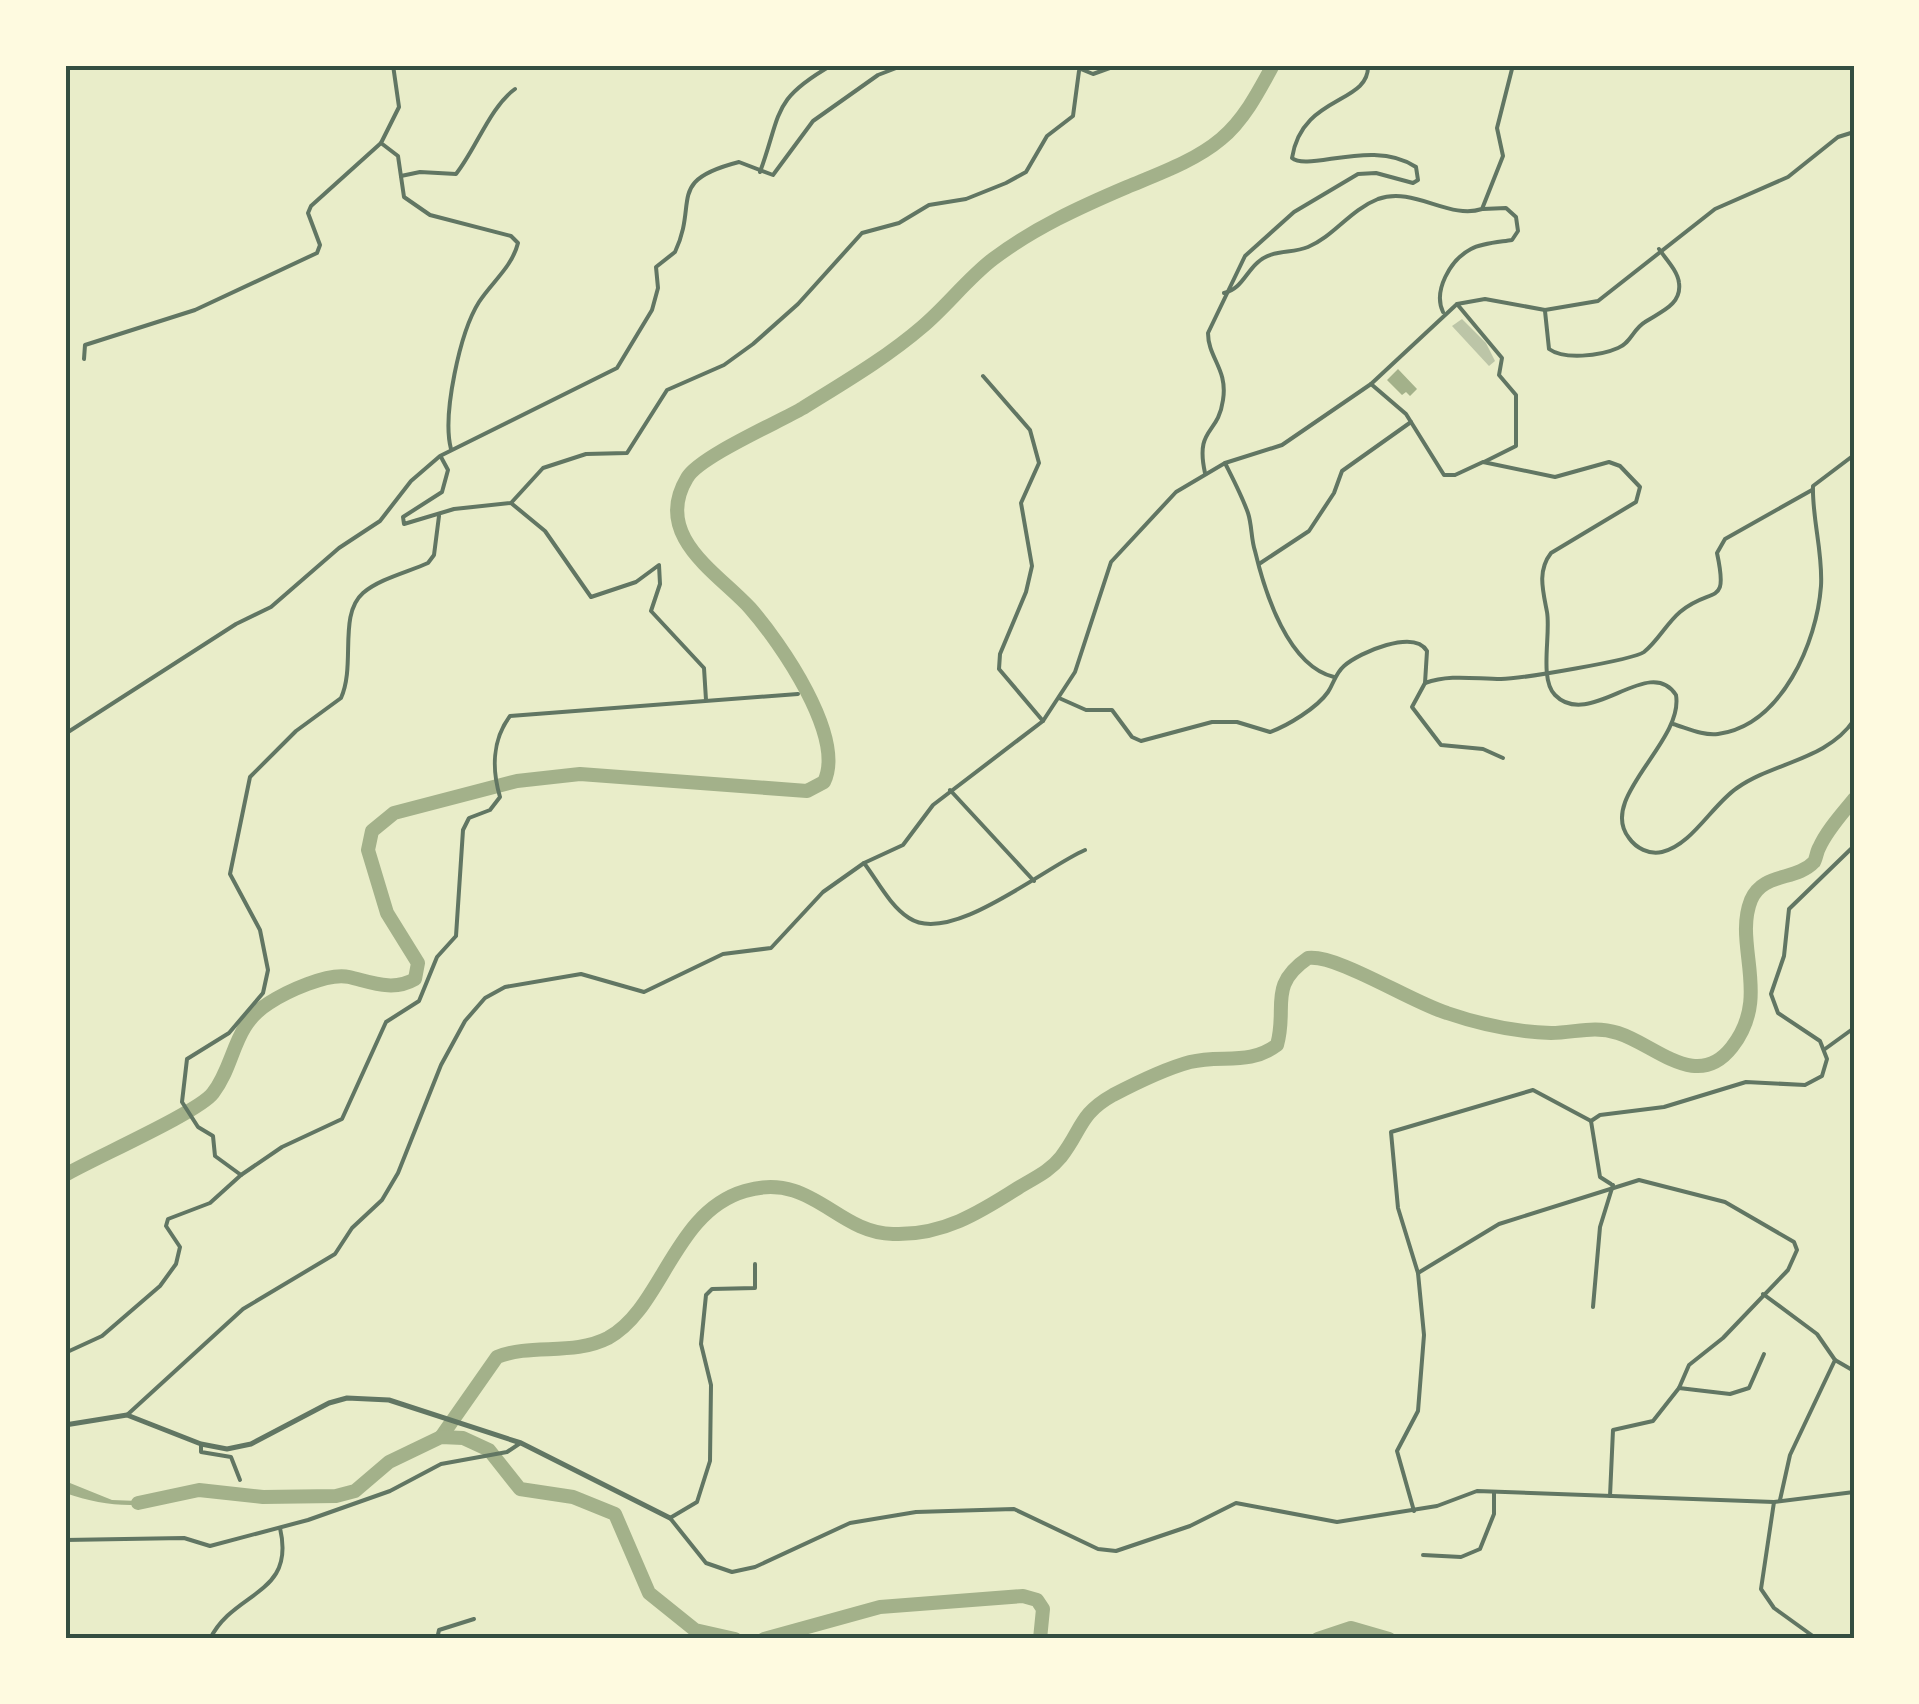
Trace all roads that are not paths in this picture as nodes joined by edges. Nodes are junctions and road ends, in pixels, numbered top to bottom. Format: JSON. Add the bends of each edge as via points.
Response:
{"nodes":[{"id":1,"x":393,"y":65,"type":"edge"},
{"id":2,"x":832,"y":65,"type":"edge"},
{"id":3,"x":904,"y":65,"type":"edge"},
{"id":4,"x":1071,"y":65,"type":"edge"},
{"id":5,"x":1118,"y":65,"type":"edge"},
{"id":6,"x":1368,"y":65,"type":"edge"},
{"id":7,"x":1513,"y":65,"type":"edge"},
{"id":8,"x":1078,"y":71,"type":"junction"},
{"id":9,"x":515,"y":89,"type":"dead end"},
{"id":10,"x":1854,"y":132,"type":"edge"},
{"id":11,"x":381,"y":143,"type":"junction"},
{"id":12,"x":760,"y":172,"type":"junction"},
{"id":13,"x":402,"y":176,"type":"junction"},
{"id":14,"x":1482,"y":210,"type":"junction"},
{"id":15,"x":1659,"y":249,"type":"junction"},
{"id":16,"x":1224,"y":293,"type":"junction"},
{"id":17,"x":1457,"y":304,"type":"junction"},
{"id":18,"x":1545,"y":310,"type":"junction"},
{"id":19,"x":1444,"y":312,"type":"junction"},
{"id":20,"x":84,"y":358,"type":"dead end"},
{"id":21,"x":983,"y":376,"type":"dead end"},
{"id":22,"x":1371,"y":384,"type":"junction"},
{"id":23,"x":1412,"y":422,"type":"junction"},
{"id":24,"x":451,"y":448,"type":"junction"},
{"id":25,"x":1854,"y":455,"type":"edge"},
{"id":26,"x":440,"y":456,"type":"junction"},
{"id":27,"x":1484,"y":462,"type":"junction"},
{"id":28,"x":1225,"y":463,"type":"junction"},
{"id":29,"x":1204,"y":473,"type":"junction"},
{"id":30,"x":1812,"y":490,"type":"junction"},
{"id":31,"x":512,"y":503,"type":"junction"},
{"id":32,"x":438,"y":516,"type":"junction"},
{"id":33,"x":1259,"y":564,"type":"junction"},
{"id":34,"x":1548,"y":672,"type":"junction"},
{"id":35,"x":1334,"y":678,"type":"junction"},
{"id":36,"x":1425,"y":683,"type":"junction"},
{"id":37,"x":798,"y":694,"type":"dead end"},
{"id":38,"x":1060,"y":698,"type":"junction"},
{"id":39,"x":706,"y":700,"type":"junction"},
{"id":40,"x":1044,"y":720,"type":"junction"},
{"id":41,"x":1854,"y":720,"type":"edge"},
{"id":42,"x":1673,"y":724,"type":"junction"},
{"id":43,"x":65,"y":734,"type":"edge"},
{"id":44,"x":1503,"y":758,"type":"dead end"},
{"id":45,"x":950,"y":790,"type":"junction"},
{"id":46,"x":1854,"y":846,"type":"edge"},
{"id":47,"x":1084,"y":850,"type":"dead end"},
{"id":48,"x":864,"y":862,"type":"junction"},
{"id":49,"x":1034,"y":881,"type":"junction"},
{"id":50,"x":1854,"y":1028,"type":"edge"},
{"id":51,"x":1825,"y":1049,"type":"junction"},
{"id":52,"x":1591,"y":1121,"type":"junction"},
{"id":53,"x":241,"y":1174,"type":"junction"},
{"id":54,"x":1613,"y":1185,"type":"junction"},
{"id":55,"x":755,"y":1264,"type":"dead end"},
{"id":56,"x":1418,"y":1273,"type":"junction"},
{"id":57,"x":1764,"y":1294,"type":"junction"},
{"id":58,"x":1592,"y":1307,"type":"dead end"},
{"id":59,"x":65,"y":1354,"type":"edge"},
{"id":60,"x":1764,"y":1354,"type":"dead end"},
{"id":61,"x":1835,"y":1360,"type":"junction"},
{"id":62,"x":1854,"y":1371,"type":"edge"},
{"id":63,"x":1679,"y":1388,"type":"junction"},
{"id":64,"x":128,"y":1415,"type":"junction"},
{"id":65,"x":65,"y":1425,"type":"edge"},
{"id":66,"x":520,"y":1443,"type":"junction"},
{"id":67,"x":201,"y":1444,"type":"junction"},
{"id":68,"x":240,"y":1480,"type":"dead end"},
{"id":69,"x":1494,"y":1492,"type":"junction"},
{"id":70,"x":1854,"y":1492,"type":"edge"},
{"id":71,"x":1610,"y":1496,"type":"junction"},
{"id":72,"x":1777,"y":1502,"type":"junction"},
{"id":73,"x":1414,"y":1511,"type":"junction"},
{"id":74,"x":670,"y":1518,"type":"junction"},
{"id":75,"x":280,"y":1528,"type":"junction"},
{"id":76,"x":65,"y":1540,"type":"edge"},
{"id":77,"x":1423,"y":1555,"type":"dead end"},
{"id":78,"x":474,"y":1619,"type":"dead end"},
{"id":79,"x":210,"y":1639,"type":"edge"},
{"id":80,"x":437,"y":1639,"type":"edge"},
{"id":81,"x":1817,"y":1639,"type":"edge"}],
"edges":[{"from":1,"to":11,"type":"street","via":[[399,107]]},
{"from":2,"to":12,"type":"street","via":[[787,94]]},
{"from":3,"to":12,"type":"street","via":[[878,75],[813,121],[774,175]]},
{"from":4,"to":8,"type":"street"},
{"from":5,"to":8,"type":"street","via":[[1101,74]]},
{"from":6,"to":16,"type":"street","via":[[1356,92],[1309,118],[1292,158],[1303,164],[1378,154],[1408,161],[1418,180],[1344,178],[1245,256]]},
{"from":7,"to":14,"type":"street","via":[[1496,128],[1502,156]]},
{"from":8,"to":31,"type":"street","via":[[1073,116],[1047,136],[1026,172],[862,233],[776,325],[724,365],[667,390],[632,450],[586,454],[543,468]]},
{"from":9,"to":13,"type":"street","via":[[497,104],[456,174]]},
{"from":10,"to":15,"type":"street","via":[[1788,177],[1715,209]]},
{"from":11,"to":13,"type":"street","via":[[398,156]]},
{"from":11,"to":20,"type":"street","via":[[311,206],[317,252],[195,310],[85,346]]},
{"from":12,"to":24,"type":"street","via":[[740,162],[697,178],[688,189],[679,242],[656,267],[652,310],[617,368]]},
{"from":13,"to":24,"type":"street","via":[[402,195],[420,210],[518,243],[471,319],[450,409]]},
{"from":14,"to":16,"type":"street","via":[[1468,214],[1396,195],[1380,198],[1308,247],[1274,252]]},
{"from":14,"to":19,"type":"street","via":[[1506,208],[1518,231],[1512,240],[1469,250],[1441,282]]},
{"from":15,"to":18,"type":"street","via":[[1598,301]]},
{"from":15,"to":18,"type":"street","via":[[1678,276],[1678,293],[1620,348],[1555,354]]},
{"from":16,"to":29,"type":"street","via":[[1208,333],[1225,380],[1223,404],[1200,450]]},
{"from":17,"to":18,"type":"street","via":[[1485,299]]},
{"from":17,"to":19,"type":"street"},
{"from":17,"to":27,"type":"street","via":[[1502,358],[1499,375],[1516,395],[1516,446]]},
{"from":19,"to":22,"type":"street"},
{"from":21,"to":40,"type":"street","via":[[1030,430],[1039,463],[1021,503],[1032,566],[999,669]]},
{"from":22,"to":23,"type":"street"},
{"from":22,"to":28,"type":"street","via":[[1282,445]]},
{"from":23,"to":27,"type":"street","via":[[1444,475]]},
{"from":23,"to":33,"type":"street","via":[[1342,471],[1309,531]]},
{"from":24,"to":26,"type":"street"},
{"from":25,"to":30,"type":"street"},
{"from":26,"to":32,"type":"street","via":[[448,470],[442,492],[402,522]]},
{"from":26,"to":43,"type":"street","via":[[380,521],[270,607]]},
{"from":27,"to":34,"type":"street","via":[[1546,478],[1615,463],[1640,487],[1636,502],[1545,561]]},
{"from":28,"to":29,"type":"street"},
{"from":28,"to":33,"type":"street","via":[[1248,514]]},
{"from":29,"to":38,"type":"street","via":[[1162,505],[1111,562]]},
{"from":30,"to":34,"type":"street","via":[[1725,539],[1717,553],[1721,586],[1663,626],[1642,654]]},
{"from":30,"to":42,"type":"street","via":[[1821,588],[1788,688],[1729,731],[1705,734]]},
{"from":31,"to":32,"type":"street"},
{"from":31,"to":39,"type":"street","via":[[545,530],[591,597],[636,582],[659,566],[651,611],[704,668]]},
{"from":32,"to":53,"type":"street","via":[[428,563],[366,590],[352,605],[341,698],[266,758],[245,788],[230,874],[266,948],[266,988],[229,1033],[191,1053],[182,1102],[214,1136],[220,1162]]},
{"from":33,"to":35,"type":"street","via":[[1294,648],[1305,663]]},
{"from":34,"to":36,"type":"street"},
{"from":34,"to":42,"type":"street","via":[[1552,692],[1578,705],[1662,682],[1676,694]]},
{"from":35,"to":36,"type":"street","via":[[1368,652],[1415,640],[1428,651]]},
{"from":35,"to":38,"type":"street","via":[[1324,696],[1270,732],[1212,722],[1142,741],[1112,710],[1086,710]]},
{"from":36,"to":44,"type":"street","via":[[1412,707],[1442,744]]},
{"from":37,"to":39,"type":"street"},
{"from":38,"to":40,"type":"street"},
{"from":39,"to":53,"type":"street","via":[[510,716],[496,747],[500,794],[490,810],[466,822],[456,936],[438,957],[419,1001],[386,1022],[352,1105],[332,1126],[282,1146]]},
{"from":40,"to":45,"type":"street"},
{"from":41,"to":42,"type":"street","via":[[1829,745],[1740,785],[1676,846],[1654,853],[1632,842],[1622,813]]},
{"from":45,"to":48,"type":"street","via":[[903,846]]},
{"from":45,"to":49,"type":"street"},
{"from":46,"to":51,"type":"street","via":[[1789,909],[1772,994],[1778,1013],[1814,1034]]},
{"from":47,"to":49,"type":"street","via":[[1045,868]]},
{"from":48,"to":49,"type":"street","via":[[900,910],[927,924],[952,921]]},
{"from":48,"to":64,"type":"street","via":[[763,951],[723,954],[644,992],[581,974],[504,988],[485,998],[441,1065],[382,1200],[335,1254],[243,1310]]},
{"from":50,"to":51,"type":"street"},
{"from":51,"to":52,"type":"street","via":[[1822,1076],[1805,1085],[1746,1082]]},
{"from":52,"to":54,"type":"street","via":[[1600,1177]]},
{"from":52,"to":56,"type":"street","via":[[1533,1090],[1394,1128],[1398,1208]]},
{"from":53,"to":59,"type":"street","via":[[210,1203],[168,1218],[180,1247],[170,1274],[102,1336]]},
{"from":54,"to":56,"type":"street","via":[[1499,1224]]},
{"from":54,"to":57,"type":"street","via":[[1638,1180],[1696,1191],[1794,1242],[1793,1261]]},
{"from":54,"to":58,"type":"street","via":[[1600,1226]]},
{"from":55,"to":74,"type":"street","via":[[755,1288],[706,1295],[701,1344],[711,1385],[710,1462],[696,1502]]},
{"from":56,"to":73,"type":"street","via":[[1424,1335],[1420,1399],[1396,1450]]},
{"from":57,"to":61,"type":"street","via":[[1817,1334]]},
{"from":57,"to":63,"type":"street","via":[[1689,1365]]},
{"from":60,"to":63,"type":"street","via":[[1750,1388],[1730,1394]]},
{"from":61,"to":62,"type":"street"},
{"from":61,"to":72,"type":"street","via":[[1790,1455]]},
{"from":63,"to":71,"type":"street","via":[[1653,1421],[1613,1430]]},
{"from":64,"to":65,"type":"street"},
{"from":64,"to":67,"type":"street"},
{"from":66,"to":67,"type":"street","via":[[389,1400],[346,1398],[251,1444]]},
{"from":66,"to":74,"type":"street"},
{"from":66,"to":75,"type":"street","via":[[441,1464],[378,1496]]},
{"from":67,"to":68,"type":"street","via":[[201,1452],[231,1458]]},
{"from":69,"to":71,"type":"street"},
{"from":69,"to":73,"type":"street","via":[[1463,1494]]},
{"from":69,"to":77,"type":"street","via":[[1494,1514],[1480,1548],[1460,1557]]},
{"from":70,"to":72,"type":"street"},
{"from":71,"to":72,"type":"street"},
{"from":72,"to":81,"type":"street","via":[[1761,1589],[1774,1608]]},
{"from":73,"to":74,"type":"street","via":[[1328,1522],[1236,1503],[1116,1551],[1098,1549],[1014,1509],[916,1512],[850,1523],[732,1572],[712,1568]]},
{"from":75,"to":76,"type":"street","via":[[210,1546],[184,1538]]},
{"from":75,"to":79,"type":"street","via":[[282,1567]]},
{"from":78,"to":80,"type":"street","via":[[438,1630]]}]}
